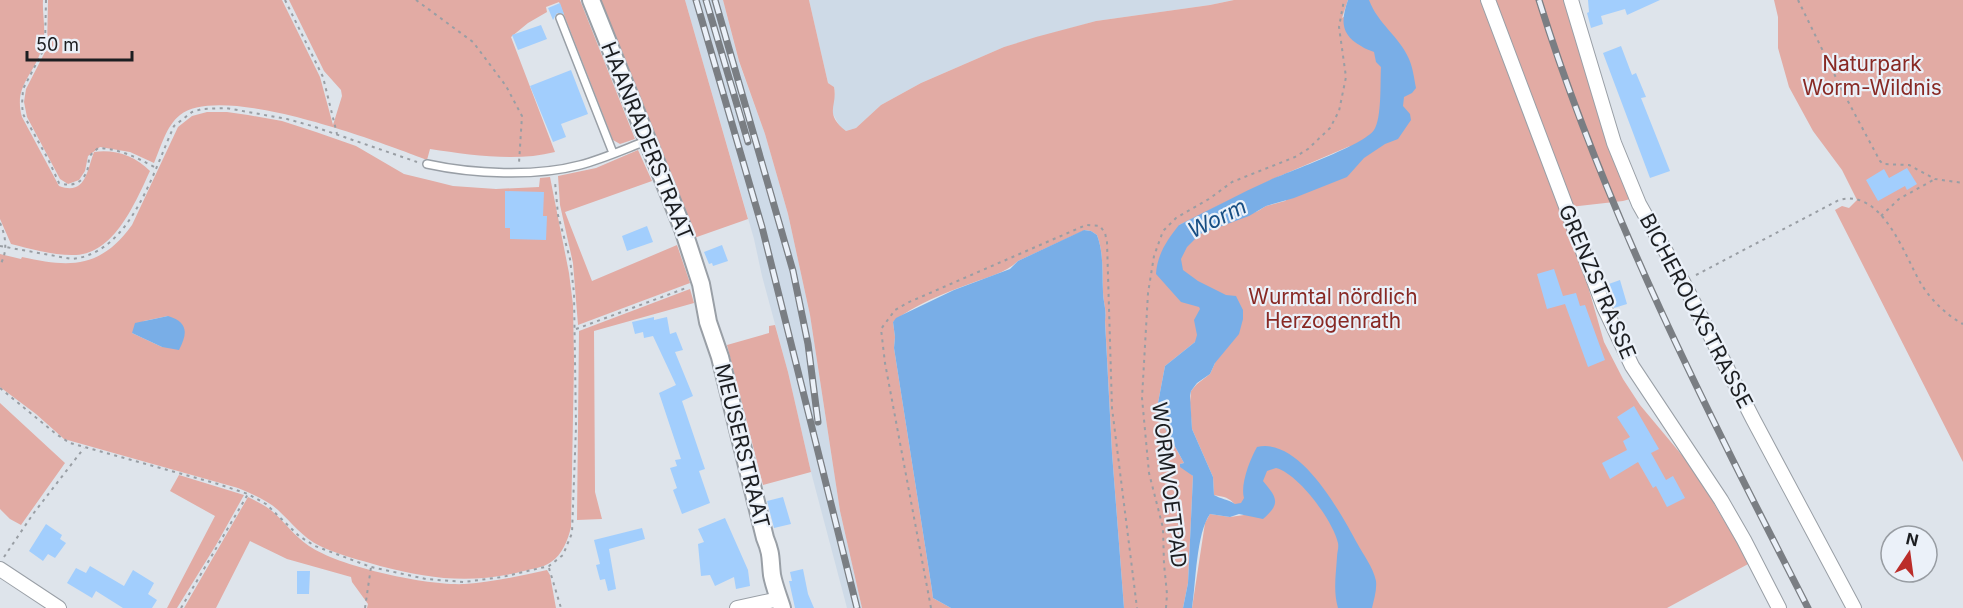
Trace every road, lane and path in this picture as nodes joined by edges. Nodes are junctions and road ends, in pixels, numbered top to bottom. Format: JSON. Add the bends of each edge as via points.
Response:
{"nodes":[{"id":1,"x":46,"y":0,"type":"edge"},
{"id":2,"x":285,"y":0,"type":"edge"},
{"id":3,"x":416,"y":0,"type":"edge"},
{"id":4,"x":591,"y":0,"type":"edge"},
{"id":5,"x":1344,"y":0,"type":"edge"},
{"id":6,"x":1488,"y":0,"type":"edge"},
{"id":7,"x":1571,"y":0,"type":"edge"},
{"id":8,"x":1798,"y":0,"type":"edge"},
{"id":9,"x":560,"y":18,"type":"dead end"},
{"id":10,"x":336,"y":134,"type":"junction"},
{"id":11,"x":646,"y":141,"type":"junction"},
{"id":12,"x":613,"y":153,"type":"junction"},
{"id":13,"x":427,"y":164,"type":"joint"},
{"id":14,"x":156,"y":168,"type":"junction"},
{"id":15,"x":554,"y":170,"type":"junction"},
{"id":16,"x":518,"y":172,"type":"junction"},
{"id":17,"x":1935,"y":179,"type":"junction"},
{"id":18,"x":1963,"y":183,"type":"edge"},
{"id":19,"x":1881,"y":216,"type":"junction"},
{"id":20,"x":0,"y":223,"type":"edge"},
{"id":21,"x":0,"y":246,"type":"edge"},
{"id":22,"x":5,"y":247,"type":"junction"},
{"id":23,"x":0,"y":264,"type":"edge"},
{"id":24,"x":1683,"y":282,"type":"junction"},
{"id":25,"x":701,"y":284,"type":"junction"},
{"id":26,"x":1963,"y":324,"type":"edge"},
{"id":27,"x":576,"y":329,"type":"junction"},
{"id":28,"x":0,"y":388,"type":"edge"},
{"id":29,"x":84,"y":448,"type":"junction"},
{"id":30,"x":248,"y":494,"type":"junction"},
{"id":31,"x":0,"y":561,"type":"edge"},
{"id":32,"x":549,"y":566,"type":"junction"},
{"id":33,"x":371,"y":567,"type":"junction"},
{"id":34,"x":0,"y":569,"type":"edge"},
{"id":35,"x":781,"y":604,"type":"edge"},
{"id":36,"x":59,"y":608,"type":"edge"},
{"id":37,"x":181,"y":608,"type":"edge"},
{"id":38,"x":365,"y":608,"type":"edge"},
{"id":39,"x":561,"y":608,"type":"edge"},
{"id":40,"x":736,"y":608,"type":"edge"},
{"id":41,"x":932,"y":608,"type":"edge"},
{"id":42,"x":1137,"y":608,"type":"edge"},
{"id":43,"x":1166,"y":608,"type":"edge"},
{"id":44,"x":1779,"y":608,"type":"edge"},
{"id":45,"x":1854,"y":608,"type":"edge"}],
"edges":[{"from":1,"to":14,"type":"path","via":[[45,47],[23,89],[22,105],[59,183],[66,186],[80,182],[90,156],[98,148],[129,153]]},
{"from":2,"to":10,"type":"path","via":[[323,77]]},
{"from":3,"to":16,"type":"path","via":[[474,42],[518,106],[523,128]]},
{"from":4,"to":11,"type":"street","name":"HAANRADERSTRAAT"},
{"from":5,"to":43,"type":"path","name":"WORMVOETPAD","via":[[1339,27],[1346,77],[1339,111],[1330,128],[1295,157],[1232,182],[1176,218],[1163,231],[1156,249],[1148,293],[1142,398],[1149,473],[1163,528]]},
{"from":6,"to":44,"type":"street","name":"GRENZSTRASSE","via":[[1604,307],[1632,366],[1721,500]]},
{"from":7,"to":24,"type":"street","name":"BICHEROUXSTRASSE","via":[[1614,143],[1639,204]]},
{"from":8,"to":17,"type":"path","via":[[1883,164],[1909,165]]},
{"from":9,"to":12,"type":"lane","name":"HAANRADERSTRAAT"},
{"from":10,"to":13,"type":"path"},
{"from":10,"to":14,"type":"path","via":[[286,119],[226,108],[202,109],[174,126]]},
{"from":11,"to":12,"type":"lane"},
{"from":11,"to":25,"type":"street","name":"HAANRADERSTRAAT"},
{"from":12,"to":15,"type":"lane"},
{"from":13,"to":16,"type":"lane"},
{"from":14,"to":22,"type":"path","via":[[118,237],[100,251],[72,259]]},
{"from":15,"to":16,"type":"lane"},
{"from":15,"to":27,"type":"path","via":[[558,215],[572,276]]},
{"from":17,"to":18,"type":"path"},
{"from":17,"to":19,"type":"path","via":[[1899,199]]},
{"from":19,"to":24,"type":"path","via":[[1860,199],[1839,200]]},
{"from":19,"to":26,"type":"path","via":[[1898,237],[1920,283]]},
{"from":20,"to":22,"type":"path"},
{"from":21,"to":22,"type":"path"},
{"from":22,"to":23,"type":"path"},
{"from":24,"to":45,"type":"street","name":"BICHEROUXSTRASSE"},
{"from":25,"to":27,"type":"path"},
{"from":25,"to":35,"type":"street","name":"MEUSERSTRAAT"},
{"from":27,"to":32,"type":"path","via":[[572,533],[563,555]]},
{"from":28,"to":29,"type":"path","via":[[56,434]]},
{"from":29,"to":30,"type":"path"},
{"from":29,"to":31,"type":"path"},
{"from":30,"to":33,"type":"path","via":[[266,504],[315,546]]},
{"from":30,"to":37,"type":"path"},
{"from":32,"to":33,"type":"path","via":[[464,582],[426,579]]},
{"from":32,"to":39,"type":"path"},
{"from":33,"to":38,"type":"path"},
{"from":34,"to":36,"type":"street"},
{"from":35,"to":40,"type":"street"},
{"from":41,"to":42,"type":"path","via":[[881,329],[895,310],[907,303],[1086,225],[1100,226],[1106,233],[1112,408]]}]}
